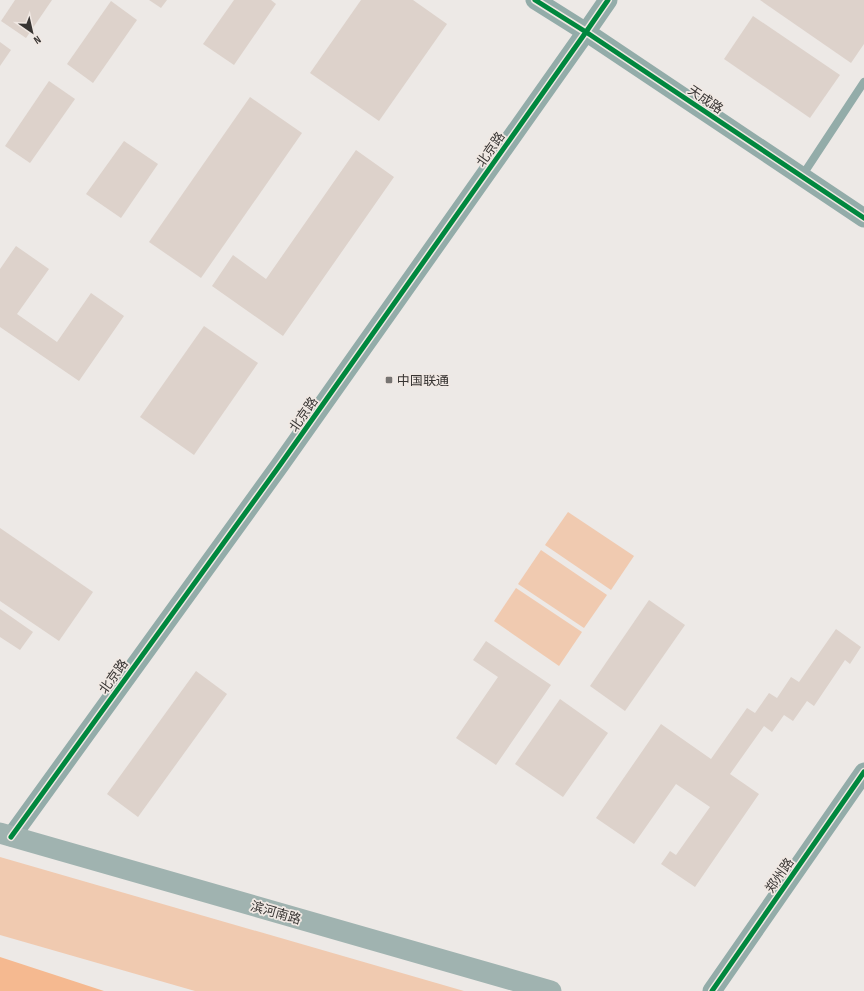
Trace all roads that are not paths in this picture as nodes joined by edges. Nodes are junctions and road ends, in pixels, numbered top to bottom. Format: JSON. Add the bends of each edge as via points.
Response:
{"nodes":[{"id":1,"x":535,"y":0,"type":"edge"},
{"id":2,"x":608,"y":0,"type":"edge"},
{"id":3,"x":586,"y":32,"type":"junction"},
{"id":4,"x":864,"y":82,"type":"edge"},
{"id":5,"x":802,"y":177,"type":"junction"},
{"id":6,"x":864,"y":218,"type":"edge"},
{"id":7,"x":864,"y":772,"type":"edge"},
{"id":8,"x":5,"y":835,"type":"edge"},
{"id":9,"x":551,"y":991,"type":"edge"},
{"id":10,"x":712,"y":991,"type":"edge"}],
"edges":[{"from":1,"to":3,"type":"street","name":"天成路"},
{"from":2,"to":3,"type":"street","name":"北京路"},
{"from":3,"to":5,"type":"street","name":"天成路"},
{"from":3,"to":8,"type":"street","name":"北京路","via":[[280,465]]},
{"from":4,"to":5,"type":"lane"},
{"from":5,"to":6,"type":"street","name":"天成路"},
{"from":7,"to":10,"type":"street","name":"郑州路"},
{"from":8,"to":9,"type":"main road","name":"滨河南路"}]}
